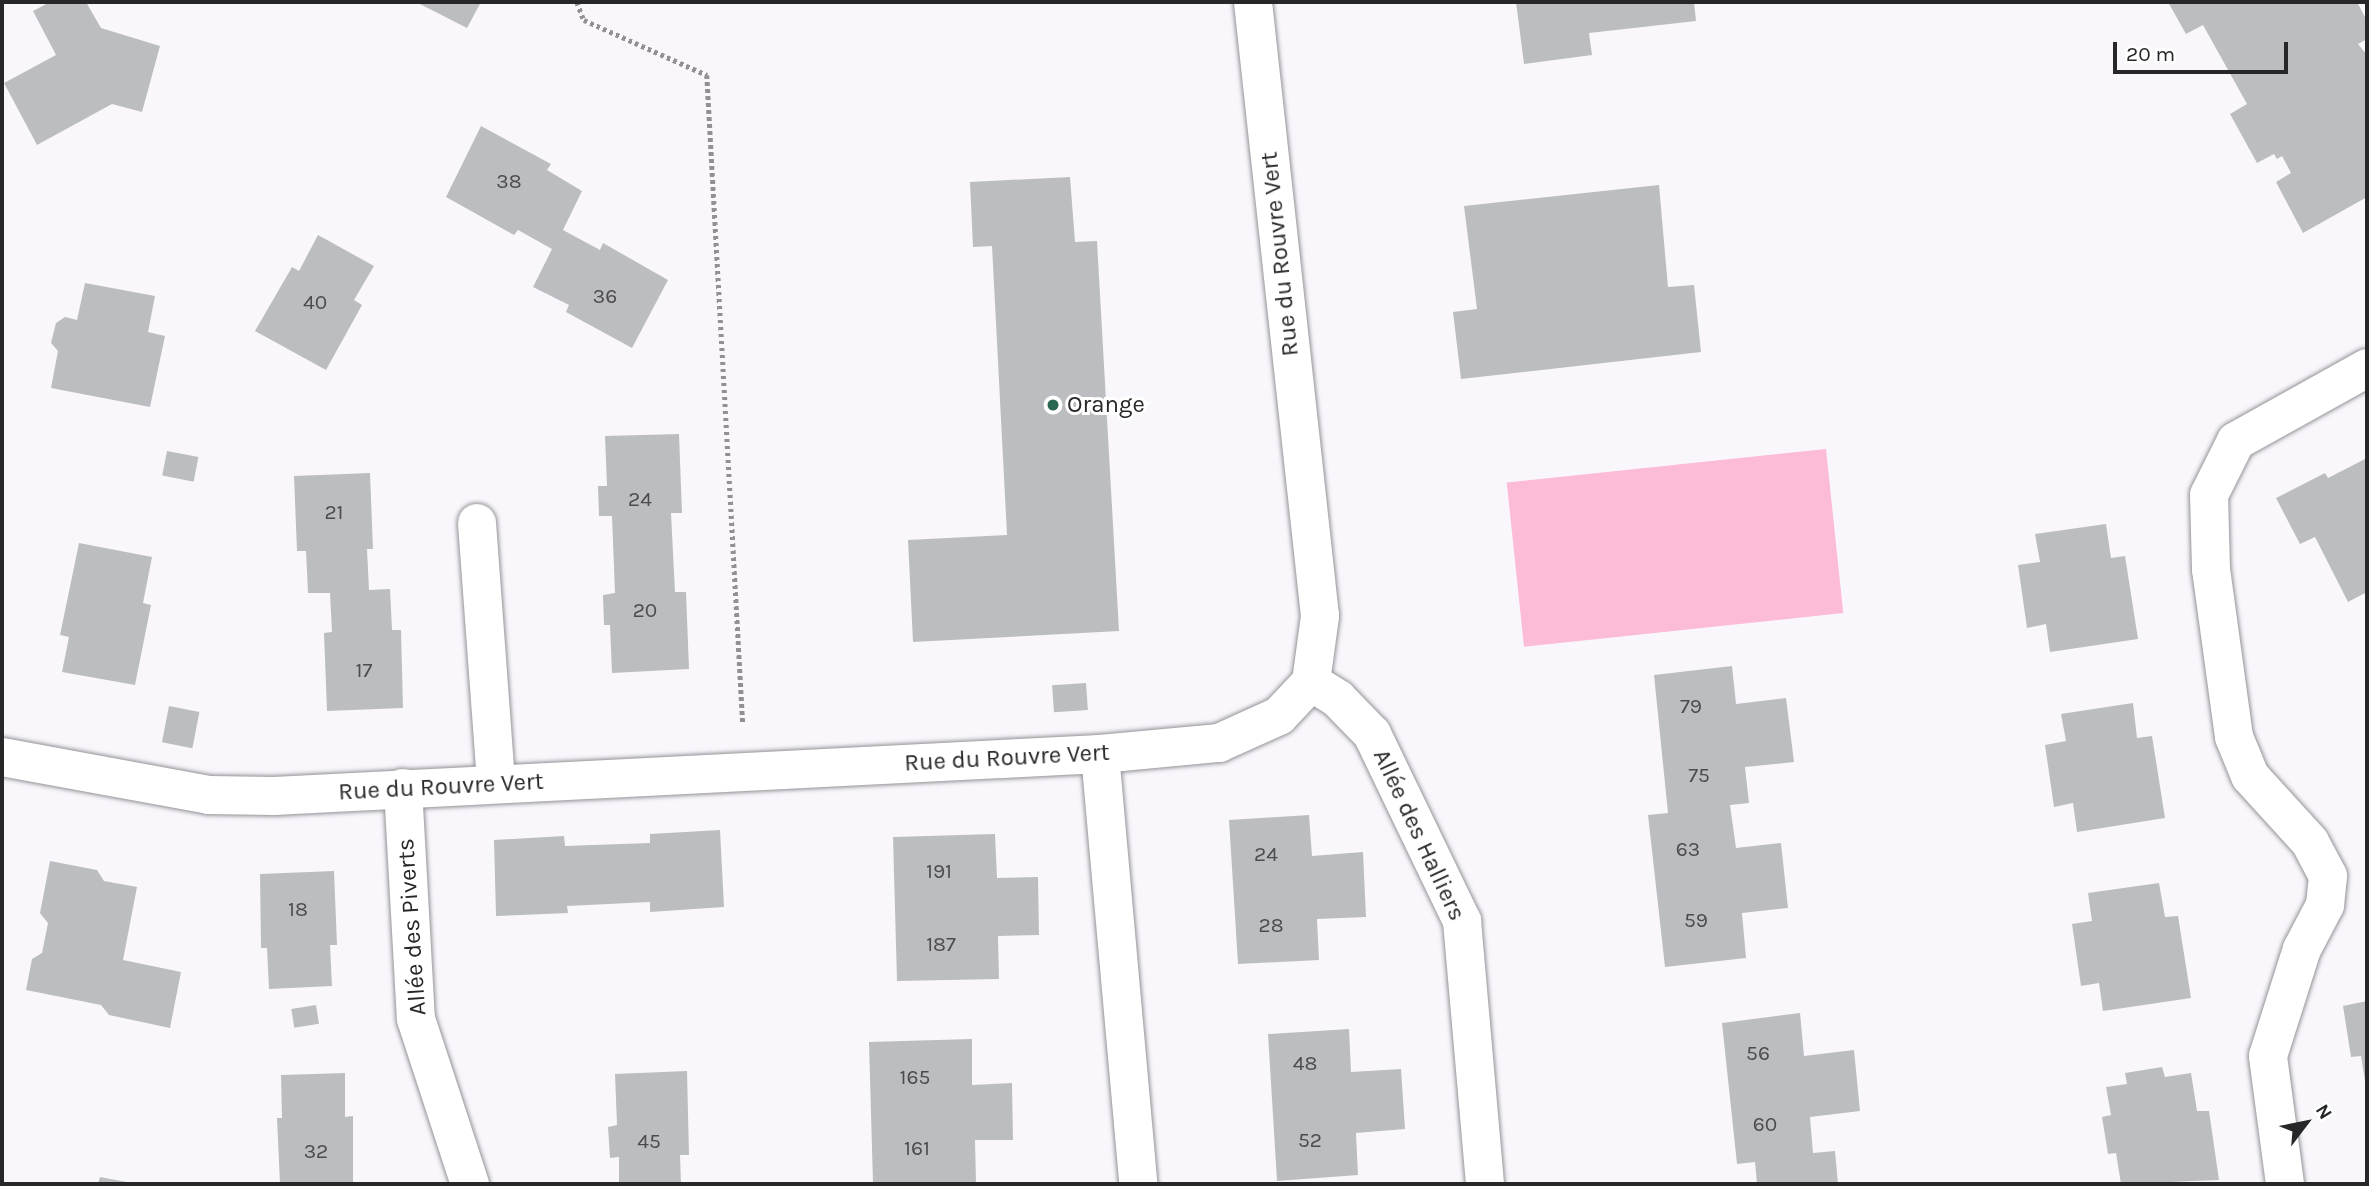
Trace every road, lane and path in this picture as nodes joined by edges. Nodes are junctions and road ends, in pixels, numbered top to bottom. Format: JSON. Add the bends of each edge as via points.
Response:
{"nodes":[{"id":1,"x":577,"y":2,"type":"edge"},
{"id":2,"x":1253,"y":2,"type":"edge"},
{"id":3,"x":2367,"y":368,"type":"edge"},
{"id":4,"x":477,"y":523,"type":"dead end"},
{"id":5,"x":1311,"y":682,"type":"junction"},
{"id":6,"x":1100,"y":754,"type":"junction"},
{"id":7,"x":2,"y":757,"type":"edge"},
{"id":8,"x":746,"y":770,"type":"junction"},
{"id":9,"x":496,"y":783,"type":"junction"},
{"id":10,"x":403,"y":789,"type":"junction"},
{"id":11,"x":470,"y":1184,"type":"edge"},
{"id":12,"x":1138,"y":1184,"type":"edge"},
{"id":13,"x":1485,"y":1184,"type":"edge"},
{"id":14,"x":2285,"y":1184,"type":"edge"}],
"edges":[{"from":1,"to":8,"type":"path","via":[[584,20],[707,75]]},
{"from":2,"to":5,"type":"street","name":"Rue du Rouvre Vert","via":[[1320,616]]},
{"from":3,"to":14,"type":"street","via":[[2236,440],[2209,495],[2211,570],[2234,737],[2250,776],[2309,842],[2328,876],[2325,905],[2302,949],[2269,1056]]},
{"from":4,"to":9,"type":"street"},
{"from":5,"to":6,"type":"street","name":"Rue du Rouvre Vert","via":[[1279,716],[1219,743]]},
{"from":5,"to":13,"type":"street","name":"Allée des Halliers","via":[[1338,699],[1372,734],[1462,921]]},
{"from":6,"to":8,"type":"street","name":"Rue du Rouvre Vert"},
{"from":6,"to":12,"type":"street"},
{"from":7,"to":10,"type":"street","name":"Rue du Rouvre Vert","via":[[209,795]]},
{"from":8,"to":9,"type":"street","name":"Rue du Rouvre Vert"},
{"from":9,"to":10,"type":"street","name":"Rue du Rouvre Vert"},
{"from":10,"to":11,"type":"street","name":"Allée des Piverts","via":[[416,1019]]}]}
